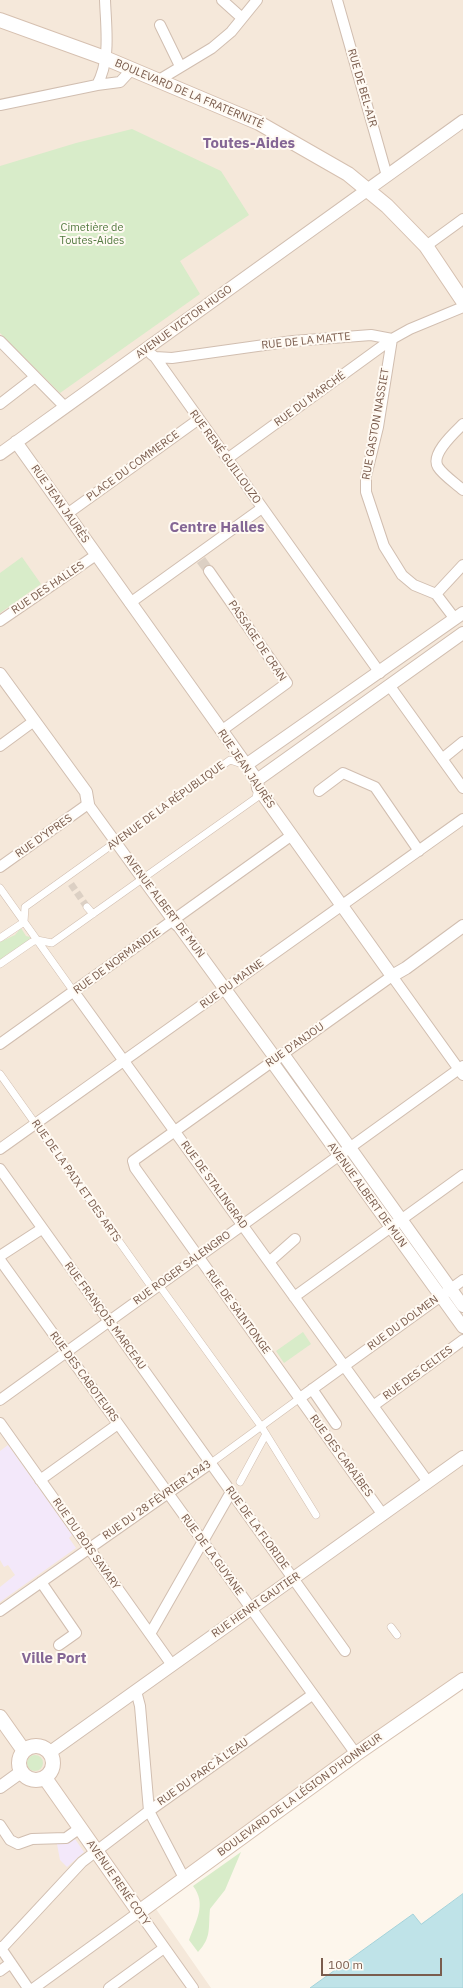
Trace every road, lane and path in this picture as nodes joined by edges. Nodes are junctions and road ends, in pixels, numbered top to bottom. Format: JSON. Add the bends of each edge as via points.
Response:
{"nodes":[{"id":1,"x":105,"y":0,"type":"edge"},
{"id":2,"x":222,"y":0,"type":"edge"},
{"id":3,"x":257,"y":0,"type":"edge"},
{"id":4,"x":337,"y":0,"type":"edge"},
{"id":5,"x":242,"y":18,"type":"junction"},
{"id":6,"x":0,"y":20,"type":"edge"},
{"id":7,"x":160,"y":25,"type":"dead end"},
{"id":8,"x":105,"y":58,"type":"junction"},
{"id":9,"x":180,"y":66,"type":"junction"},
{"id":10,"x":132,"y":69,"type":"junction"},
{"id":11,"x":159,"y":80,"type":"junction"},
{"id":12,"x":97,"y":85,"type":"junction"},
{"id":13,"x":0,"y":105,"type":"edge"},
{"id":14,"x":463,"y":121,"type":"edge"},
{"id":15,"x":387,"y":176,"type":"junction"},
{"id":16,"x":367,"y":190,"type":"junction"},
{"id":17,"x":463,"y":219,"type":"edge"},
{"id":18,"x":426,"y":246,"type":"junction"},
{"id":19,"x":463,"y":301,"type":"edge"},
{"id":20,"x":463,"y":307,"type":"edge"},
{"id":21,"x":392,"y":339,"type":"junction"},
{"id":22,"x":0,"y":341,"type":"edge"},
{"id":23,"x":146,"y":348,"type":"junction"},
{"id":24,"x":155,"y":357,"type":"junction"},
{"id":25,"x":35,"y":378,"type":"junction"},
{"id":26,"x":0,"y":404,"type":"edge"},
{"id":27,"x":65,"y":407,"type":"junction"},
{"id":28,"x":198,"y":419,"type":"junction"},
{"id":29,"x":463,"y":424,"type":"edge"},
{"id":30,"x":16,"y":442,"type":"junction"},
{"id":31,"x":0,"y":454,"type":"edge"},
{"id":32,"x":227,"y":459,"type":"junction"},
{"id":33,"x":463,"y":490,"type":"edge"},
{"id":34,"x":262,"y":508,"type":"junction"},
{"id":35,"x":67,"y":514,"type":"junction"},
{"id":36,"x":96,"y":555,"type":"junction"},
{"id":37,"x":463,"y":565,"type":"edge"},
{"id":38,"x":209,"y":571,"type":"tunnel mouth"},
{"id":39,"x":436,"y":594,"type":"junction"},
{"id":40,"x":130,"y":603,"type":"junction"},
{"id":41,"x":459,"y":616,"type":"edge"},
{"id":42,"x":0,"y":621,"type":"edge"},
{"id":43,"x":463,"y":634,"type":"edge"},
{"id":44,"x":380,"y":673,"type":"junction"},
{"id":45,"x":0,"y":674,"type":"edge"},
{"id":46,"x":388,"y":685,"type":"junction"},
{"id":47,"x":34,"y":721,"type":"junction"},
{"id":48,"x":221,"y":731,"type":"junction"},
{"id":49,"x":463,"y":742,"type":"edge"},
{"id":50,"x":0,"y":746,"type":"edge"},
{"id":51,"x":442,"y":759,"type":"junction"},
{"id":52,"x":246,"y":765,"type":"junction"},
{"id":53,"x":258,"y":784,"type":"junction"},
{"id":54,"x":463,"y":788,"type":"edge"},
{"id":55,"x":319,"y":791,"type":"dead end"},
{"id":56,"x":88,"y":804,"type":"junction"},
{"id":57,"x":463,"y":819,"type":"edge"},
{"id":58,"x":292,"y":835,"type":"junction"},
{"id":59,"x":115,"y":842,"type":"junction"},
{"id":60,"x":419,"y":851,"type":"junction"},
{"id":61,"x":0,"y":867,"type":"edge"},
{"id":62,"x":66,"y":877,"type":"junction"},
{"id":63,"x":142,"y":880,"type":"junction"},
{"id":64,"x":71,"y":884,"type":"tunnel mouth"},
{"id":65,"x":0,"y":888,"type":"edge"},
{"id":66,"x":342,"y":905,"type":"junction"},
{"id":67,"x":87,"y":907,"type":"tunnel mouth"},
{"id":68,"x":93,"y":914,"type":"junction"},
{"id":69,"x":173,"y":921,"type":"junction"},
{"id":70,"x":24,"y":922,"type":"junction"},
{"id":71,"x":463,"y":926,"type":"edge"},
{"id":72,"x":0,"y":938,"type":"edge"},
{"id":73,"x":37,"y":940,"type":"junction"},
{"id":74,"x":0,"y":964,"type":"edge"},
{"id":75,"x":392,"y":976,"type":"junction"},
{"id":76,"x":225,"y":989,"type":"junction"},
{"id":77,"x":74,"y":992,"type":"junction"},
{"id":78,"x":0,"y":1044,"type":"edge"},
{"id":79,"x":277,"y":1058,"type":"junction"},
{"id":80,"x":124,"y":1061,"type":"junction"},
{"id":81,"x":462,"y":1070,"type":"edge"},
{"id":82,"x":0,"y":1074,"type":"edge"},
{"id":83,"x":35,"y":1124,"type":"junction"},
{"id":84,"x":176,"y":1134,"type":"junction"},
{"id":85,"x":349,"y":1148,"type":"junction"},
{"id":86,"x":0,"y":1150,"type":"edge"},
{"id":87,"x":339,"y":1155,"type":"junction"},
{"id":88,"x":135,"y":1168,"type":"joint"},
{"id":89,"x":0,"y":1169,"type":"edge"},
{"id":90,"x":463,"y":1175,"type":"edge"},
{"id":91,"x":401,"y":1220,"type":"junction"},
{"id":92,"x":242,"y":1225,"type":"junction"},
{"id":93,"x":391,"y":1227,"type":"junction"},
{"id":94,"x":44,"y":1229,"type":"junction"},
{"id":95,"x":295,"y":1239,"type":"dead end"},
{"id":96,"x":198,"y":1256,"type":"junction"},
{"id":97,"x":1,"y":1260,"type":"edge"},
{"id":98,"x":269,"y":1262,"type":"junction"},
{"id":99,"x":463,"y":1280,"type":"edge"},
{"id":100,"x":156,"y":1287,"type":"junction"},
{"id":101,"x":451,"y":1289,"type":"junction"},
{"id":102,"x":440,"y":1296,"type":"junction"},
{"id":103,"x":294,"y":1297,"type":"junction"},
{"id":104,"x":463,"y":1306,"type":"edge"},
{"id":105,"x":109,"y":1320,"type":"junction"},
{"id":106,"x":463,"y":1327,"type":"edge"},
{"id":107,"x":463,"y":1340,"type":"edge"},
{"id":108,"x":66,"y":1352,"type":"junction"},
{"id":109,"x":344,"y":1366,"type":"junction"},
{"id":110,"x":312,"y":1389,"type":"junction"},
{"id":111,"x":0,"y":1400,"type":"edge"},
{"id":112,"x":298,"y":1400,"type":"junction"},
{"id":113,"x":373,"y":1406,"type":"junction"},
{"id":114,"x":0,"y":1423,"type":"edge"},
{"id":115,"x":118,"y":1424,"type":"junction"},
{"id":116,"x":336,"y":1424,"type":"dead end"},
{"id":117,"x":261,"y":1426,"type":"junction"},
{"id":118,"x":266,"y":1434,"type":"junction"},
{"id":119,"x":463,"y":1457,"type":"edge"},
{"id":120,"x":213,"y":1461,"type":"junction"},
{"id":121,"x":40,"y":1480,"type":"junction"},
{"id":122,"x":240,"y":1482,"type":"dead end"},
{"id":123,"x":428,"y":1482,"type":"junction"},
{"id":124,"x":231,"y":1492,"type":"junction"},
{"id":125,"x":167,"y":1493,"type":"junction"},
{"id":126,"x":316,"y":1515,"type":"dead end"},
{"id":127,"x":383,"y":1515,"type":"junction"},
{"id":128,"x":202,"y":1541,"type":"junction"},
{"id":129,"x":88,"y":1548,"type":"junction"},
{"id":130,"x":293,"y":1578,"type":"junction"},
{"id":131,"x":41,"y":1582,"type":"junction"},
{"id":132,"x":250,"y":1609,"type":"junction"},
{"id":133,"x":0,"y":1610,"type":"edge"},
{"id":134,"x":390,"y":1627,"type":"dead end"},
{"id":135,"x":150,"y":1634,"type":"junction"},
{"id":136,"x":397,"y":1636,"type":"dead end"},
{"id":137,"x":59,"y":1645,"type":"dead end"},
{"id":138,"x":345,"y":1652,"type":"dead end"},
{"id":139,"x":172,"y":1665,"type":"junction"},
{"id":140,"x":463,"y":1680,"type":"edge"},
{"id":141,"x":136,"y":1691,"type":"junction"},
{"id":142,"x":312,"y":1695,"type":"junction"},
{"id":143,"x":0,"y":1717,"type":"edge"},
{"id":144,"x":24,"y":1751,"type":"junction"},
{"id":145,"x":49,"y":1753,"type":"junction"},
{"id":146,"x":356,"y":1754,"type":"junction"},
{"id":147,"x":21,"y":1772,"type":"junction"},
{"id":148,"x":45,"y":1778,"type":"junction"},
{"id":149,"x":0,"y":1787,"type":"edge"},
{"id":150,"x":149,"y":1811,"type":"junction"},
{"id":151,"x":0,"y":1825,"type":"edge"},
{"id":152,"x":80,"y":1828,"type":"junction"},
{"id":153,"x":96,"y":1851,"type":"junction"},
{"id":154,"x":184,"y":1878,"type":"junction"},
{"id":155,"x":139,"y":1912,"type":"junction"},
{"id":156,"x":1,"y":1948,"type":"edge"},
{"id":157,"x":164,"y":1948,"type":"junction"},
{"id":158,"x":11,"y":1963,"type":"junction"},
{"id":159,"x":0,"y":1970,"type":"edge"},
{"id":160,"x":28,"y":1988,"type":"edge"},
{"id":161,"x":34,"y":1988,"type":"edge"},
{"id":162,"x":109,"y":1988,"type":"edge"},
{"id":163,"x":193,"y":1988,"type":"edge"}],
"edges":[{"from":1,"to":8,"type":"street"},
{"from":2,"to":5,"type":"street"},
{"from":3,"to":5,"type":"street"},
{"from":4,"to":15,"type":"street","name":"RUE DE BEL-AIR"},
{"from":5,"to":9,"type":"street","via":[[232,32],[212,48]]},
{"from":6,"to":8,"type":"main road","name":"BOULEVARD DE LA FRATERNITÉ"},
{"from":7,"to":9,"type":"street"},
{"from":8,"to":10,"type":"main road","name":"BOULEVARD DE LA FRATERNITÉ"},
{"from":8,"to":12,"type":"street","via":[[104,72]]},
{"from":9,"to":11,"type":"street"},
{"from":10,"to":11,"type":"main road","name":"BOULEVARD DE LA FRATERNITÉ"},
{"from":10,"to":12,"type":"street","via":[[120,82]]},
{"from":11,"to":16,"type":"main road","name":"BOULEVARD DE LA FRATERNITÉ","via":[[259,123],[348,174]]},
{"from":12,"to":13,"type":"street"},
{"from":14,"to":15,"type":"street","name":"AVENUE VICTOR HUGO"},
{"from":15,"to":16,"type":"street","name":"AVENUE VICTOR HUGO"},
{"from":16,"to":18,"type":"main road","name":"BOULEVARD DE LA FRATERNITÉ","via":[[387,206]]},
{"from":16,"to":23,"type":"street","name":"AVENUE VICTOR HUGO"},
{"from":17,"to":18,"type":"street"},
{"from":18,"to":19,"type":"main road","name":"BOULEVARD DE LA FRATERNITÉ"},
{"from":20,"to":21,"type":"street"},
{"from":21,"to":24,"type":"street","name":"RUE DE LA MATTE","via":[[371,335],[293,341],[172,358]]},
{"from":21,"to":32,"type":"street","name":"RUE DU MARCHÉ"},
{"from":21,"to":39,"type":"street","name":"RUE GASTON NASSIET","via":[[378,427],[366,476],[366,492],[384,546],[402,575],[414,586]]},
{"from":22,"to":25,"type":"street"},
{"from":23,"to":24,"type":"street"},
{"from":23,"to":27,"type":"street","name":"AVENUE VICTOR HUGO"},
{"from":24,"to":28,"type":"street","name":"RUE RENÉ GUILLOUZO"},
{"from":25,"to":26,"type":"street"},
{"from":25,"to":27,"type":"street"},
{"from":27,"to":30,"type":"street","name":"AVENUE VICTOR HUGO"},
{"from":28,"to":32,"type":"street","name":"RUE RENÉ GUILLOUZO"},
{"from":28,"to":35,"type":"street","name":"PLACE DU COMMERCE"},
{"from":29,"to":33,"type":"street","via":[[441,448],[436,461],[437,466]]},
{"from":30,"to":31,"type":"street","name":"AVENUE VICTOR HUGO"},
{"from":30,"to":35,"type":"street","name":"RUE JEAN JAURÈS"},
{"from":32,"to":34,"type":"street","name":"RUE RENÉ GUILLOUZO"},
{"from":34,"to":40,"type":"street","via":[[199,557]]},
{"from":34,"to":44,"type":"street","name":"RUE RENÉ GUILLOUZO"},
{"from":35,"to":36,"type":"street","name":"RUE JEAN JAURÈS"},
{"from":36,"to":40,"type":"street","name":"RUE JEAN JAURÈS"},
{"from":36,"to":42,"type":"street","name":"RUE DES HALLES"},
{"from":37,"to":39,"type":"street"},
{"from":38,"to":48,"type":"street","name":"PASSAGE DE CRAN","via":[[287,683]]},
{"from":39,"to":41,"type":"street"},
{"from":40,"to":48,"type":"street","name":"RUE JEAN JAURÈS"},
{"from":41,"to":44,"type":"street"},
{"from":43,"to":46,"type":"street"},
{"from":44,"to":52,"type":"street"},
{"from":45,"to":47,"type":"street","name":"AVENUE ALBERT DE MUN"},
{"from":46,"to":51,"type":"street"},
{"from":46,"to":53,"type":"street"},
{"from":47,"to":50,"type":"street"},
{"from":47,"to":56,"type":"street","name":"AVENUE ALBERT DE MUN","via":[[86,792]]},
{"from":48,"to":52,"type":"street","name":"RUE JEAN JAURÈS"},
{"from":49,"to":51,"type":"street"},
{"from":51,"to":54,"type":"street"},
{"from":52,"to":53,"type":"street","name":"RUE JEAN JAURÈS"},
{"from":52,"to":59,"type":"street","name":"AVENUE DE LA RÉPUBLIQUE","via":[[230,760]]},
{"from":53,"to":58,"type":"street","name":"RUE JEAN JAURÈS"},
{"from":53,"to":63,"type":"street","via":[[256,798]]},
{"from":55,"to":60,"type":"street","via":[[343,773],[375,788]]},
{"from":56,"to":59,"type":"street","name":"AVENUE ALBERT DE MUN"},
{"from":56,"to":61,"type":"street","name":"RUE D'YPRES"},
{"from":57,"to":60,"type":"street","name":"RUE DU MAINE"},
{"from":58,"to":66,"type":"street","name":"RUE JEAN JAURÈS"},
{"from":58,"to":69,"type":"street","name":"RUE DE NORMANDIE"},
{"from":59,"to":62,"type":"street","name":"AVENUE DE LA RÉPUBLIQUE"},
{"from":59,"to":63,"type":"street","name":"AVENUE ALBERT DE MUN"},
{"from":60,"to":66,"type":"street","name":"RUE DU MAINE"},
{"from":62,"to":64,"type":"street"},
{"from":62,"to":70,"type":"street","name":"AVENUE DE LA RÉPUBLIQUE","via":[[26,907]]},
{"from":63,"to":68,"type":"street"},
{"from":63,"to":69,"type":"street","name":"AVENUE ALBERT DE MUN"},
{"from":65,"to":70,"type":"street","name":"RUE DE STALINGRAD"},
{"from":66,"to":75,"type":"street","name":"RUE JEAN JAURÈS"},
{"from":66,"to":76,"type":"street","name":"RUE DU MAINE"},
{"from":67,"to":68,"type":"street"},
{"from":68,"to":73,"type":"street","via":[[52,943]]},
{"from":69,"to":76,"type":"street","name":"AVENUE ALBERT DE MUN"},
{"from":69,"to":77,"type":"street","name":"RUE DE NORMANDIE"},
{"from":70,"to":72,"type":"street"},
{"from":70,"to":73,"type":"street","name":"RUE DE STALINGRAD"},
{"from":71,"to":75,"type":"street","name":"RUE D'ANJOU"},
{"from":73,"to":74,"type":"street"},
{"from":73,"to":77,"type":"street","name":"RUE DE STALINGRAD"},
{"from":75,"to":79,"type":"street","name":"RUE D'ANJOU"},
{"from":75,"to":81,"type":"street","name":"RUE JEAN JAURÈS"},
{"from":76,"to":79,"type":"street","name":"AVENUE ALBERT DE MUN"},
{"from":76,"to":80,"type":"street","name":"RUE DU MAINE"},
{"from":77,"to":78,"type":"street","name":"RUE DE NORMANDIE"},
{"from":77,"to":80,"type":"street","name":"RUE DE STALINGRAD"},
{"from":79,"to":84,"type":"street","name":"RUE D'ANJOU"},
{"from":79,"to":85,"type":"street","name":"AVENUE ALBERT DE MUN"},
{"from":79,"to":87,"type":"street","name":"AVENUE ALBERT DE MUN"},
{"from":80,"to":83,"type":"street","name":"RUE DU MAINE"},
{"from":80,"to":84,"type":"street","name":"RUE DE STALINGRAD"},
{"from":81,"to":85,"type":"street","name":"RUE ROGER SALENGRO"},
{"from":82,"to":83,"type":"street","name":"RUE DE LA PAIX ET DES ARTS"},
{"from":83,"to":86,"type":"street","name":"RUE DU MAINE"},
{"from":83,"to":100,"type":"street","name":"RUE DE LA PAIX ET DES ARTS"},
{"from":84,"to":88,"type":"street","name":"RUE D'ANJOU","via":[[133,1161]]},
{"from":84,"to":92,"type":"street","name":"RUE DE STALINGRAD"},
{"from":85,"to":87,"type":"street","name":"RUE ROGER SALENGRO"},
{"from":85,"to":91,"type":"street","name":"AVENUE ALBERT DE MUN"},
{"from":87,"to":92,"type":"street","name":"RUE ROGER SALENGRO"},
{"from":87,"to":93,"type":"street","name":"AVENUE ALBERT DE MUN"},
{"from":88,"to":96,"type":"street","name":"RUE DE SAINTONGE"},
{"from":89,"to":94,"type":"street","name":"RUE FRANÇOIS MARCEAU"},
{"from":90,"to":91,"type":"street"},
{"from":91,"to":93,"type":"street"},
{"from":91,"to":101,"type":"street","name":"AVENUE ALBERT DE MUN"},
{"from":92,"to":96,"type":"street","name":"RUE ROGER SALENGRO"},
{"from":92,"to":98,"type":"street","name":"RUE DE STALINGRAD"},
{"from":93,"to":102,"type":"street","name":"AVENUE ALBERT DE MUN"},
{"from":93,"to":103,"type":"street"},
{"from":94,"to":97,"type":"street"},
{"from":94,"to":105,"type":"street","name":"RUE FRANÇOIS MARCEAU"},
{"from":95,"to":98,"type":"street"},
{"from":96,"to":100,"type":"street","name":"RUE ROGER SALENGRO"},
{"from":96,"to":112,"type":"street","name":"RUE DE SAINTONGE"},
{"from":97,"to":108,"type":"street","name":"RUE DES CABOTEURS"},
{"from":98,"to":103,"type":"street","name":"RUE DE STALINGRAD"},
{"from":99,"to":101,"type":"street","name":"RUE DU DOLMEN"},
{"from":100,"to":105,"type":"street","name":"RUE ROGER SALENGRO"},
{"from":100,"to":117,"type":"street","name":"RUE DE LA PAIX ET DES ARTS"},
{"from":101,"to":102,"type":"street","name":"RUE DU DOLMEN"},
{"from":101,"to":104,"type":"street","name":"AVENUE ALBERT DE MUN"},
{"from":102,"to":106,"type":"street","name":"AVENUE ALBERT DE MUN"},
{"from":102,"to":109,"type":"street","name":"RUE DU DOLMEN"},
{"from":103,"to":109,"type":"street","name":"RUE DE STALINGRAD"},
{"from":105,"to":108,"type":"street","name":"RUE ROGER SALENGRO"},
{"from":105,"to":120,"type":"street","name":"RUE FRANÇOIS MARCEAU"},
{"from":107,"to":113,"type":"street","name":"RUE DES CELTES"},
{"from":108,"to":111,"type":"street","name":"RUE ROGER SALENGRO"},
{"from":108,"to":115,"type":"street","name":"RUE DES CABOTEURS"},
{"from":109,"to":110,"type":"street","name":"RUE DU DOLMEN"},
{"from":109,"to":113,"type":"street","name":"RUE DE STALINGRAD"},
{"from":110,"to":112,"type":"street","name":"RUE DU DOLMEN"},
{"from":110,"to":116,"type":"street"},
{"from":112,"to":117,"type":"street"},
{"from":112,"to":127,"type":"street","name":"RUE DES CARAÏBES"},
{"from":113,"to":123,"type":"street","name":"RUE DE STALINGRAD"},
{"from":114,"to":121,"type":"street","name":"RUE DU BOIS SAVARY"},
{"from":115,"to":121,"type":"street"},
{"from":115,"to":125,"type":"street","name":"RUE DES CABOTEURS"},
{"from":117,"to":118,"type":"street","name":"RUE DE LA PAIX ET DES ARTS"},
{"from":117,"to":120,"type":"street"},
{"from":118,"to":122,"type":"street"},
{"from":118,"to":126,"type":"street","name":"RUE DE LA PAIX ET DES ARTS"},
{"from":119,"to":123,"type":"street","name":"RUE HENRI GAUTIER"},
{"from":120,"to":124,"type":"street","name":"RUE DE LA FLORIDE"},
{"from":120,"to":125,"type":"street","name":"RUE DU 28 FÉVRIER 1943"},
{"from":121,"to":129,"type":"street","name":"RUE DU BOIS SAVARY"},
{"from":123,"to":127,"type":"street","name":"RUE HENRI GAUTIER"},
{"from":124,"to":128,"type":"street"},
{"from":124,"to":130,"type":"street","name":"RUE DE LA FLORIDE"},
{"from":125,"to":128,"type":"street","name":"RUE DE LA GUYANE"},
{"from":125,"to":129,"type":"street","name":"RUE DU 28 FÉVRIER 1943"},
{"from":127,"to":130,"type":"street","name":"RUE HENRI GAUTIER","via":[[341,1547]]},
{"from":128,"to":132,"type":"street","name":"RUE DE LA GUYANE"},
{"from":128,"to":135,"type":"street"},
{"from":129,"to":131,"type":"street","name":"RUE DU 28 FÉVRIER 1943"},
{"from":129,"to":135,"type":"street","name":"RUE DU BOIS SAVARY"},
{"from":130,"to":132,"type":"street","name":"RUE HENRI GAUTIER"},
{"from":130,"to":138,"type":"street","name":"RUE DE LA FLORIDE"},
{"from":131,"to":133,"type":"street","name":"RUE DU 28 FÉVRIER 1943"},
{"from":131,"to":137,"type":"street","via":[[76,1633]]},
{"from":132,"to":139,"type":"street","name":"RUE HENRI GAUTIER"},
{"from":132,"to":142,"type":"street","name":"RUE DE LA GUYANE"},
{"from":134,"to":136,"type":"street"},
{"from":135,"to":139,"type":"street","name":"RUE DU BOIS SAVARY"},
{"from":139,"to":141,"type":"street","name":"RUE HENRI GAUTIER"},
{"from":140,"to":146,"type":"main road","name":"BOULEVARD DE LA LÉGION D'HONNEUR"},
{"from":141,"to":145,"type":"street","name":"RUE HENRI GAUTIER"},
{"from":141,"to":150,"type":"street","via":[[140,1706]]},
{"from":142,"to":146,"type":"street","name":"RUE DE LA GUYANE"},
{"from":142,"to":150,"type":"street","name":"RUE DU PARC À L'EAU"},
{"from":143,"to":144,"type":"main road"},
{"from":144,"to":145,"type":"main road","via":[[37,1746]]},
{"from":144,"to":147,"type":"main road","via":[[19,1760]]},
{"from":145,"to":148,"type":"main road","via":[[53,1763]]},
{"from":146,"to":154,"type":"main road","name":"BOULEVARD DE LA LÉGION D'HONNEUR"},
{"from":147,"to":148,"type":"main road","via":[[29,1779]]},
{"from":147,"to":149,"type":"street"},
{"from":148,"to":152,"type":"main road","name":"AVENUE RENÉ COTY"},
{"from":150,"to":153,"type":"street","name":"RUE DU PARC À L'EAU"},
{"from":150,"to":154,"type":"street"},
{"from":151,"to":152,"type":"street","via":[[10,1840],[18,1844],[32,1839],[66,1838]]},
{"from":152,"to":153,"type":"main road","name":"AVENUE RENÉ COTY"},
{"from":153,"to":155,"type":"main road","name":"AVENUE RENÉ COTY"},
{"from":153,"to":156,"type":"street","name":"RUE DU PARC À L'EAU","via":[[82,1862]]},
{"from":154,"to":155,"type":"main road","name":"BOULEVARD DE LA LÉGION D'HONNEUR"},
{"from":155,"to":157,"type":"street","name":"AVENUE RENÉ COTY"},
{"from":155,"to":161,"type":"street"},
{"from":156,"to":158,"type":"street"},
{"from":157,"to":162,"type":"street"},
{"from":157,"to":163,"type":"street","name":"AVENUE RENÉ COTY"},
{"from":158,"to":159,"type":"street"},
{"from":158,"to":160,"type":"street"}]}
